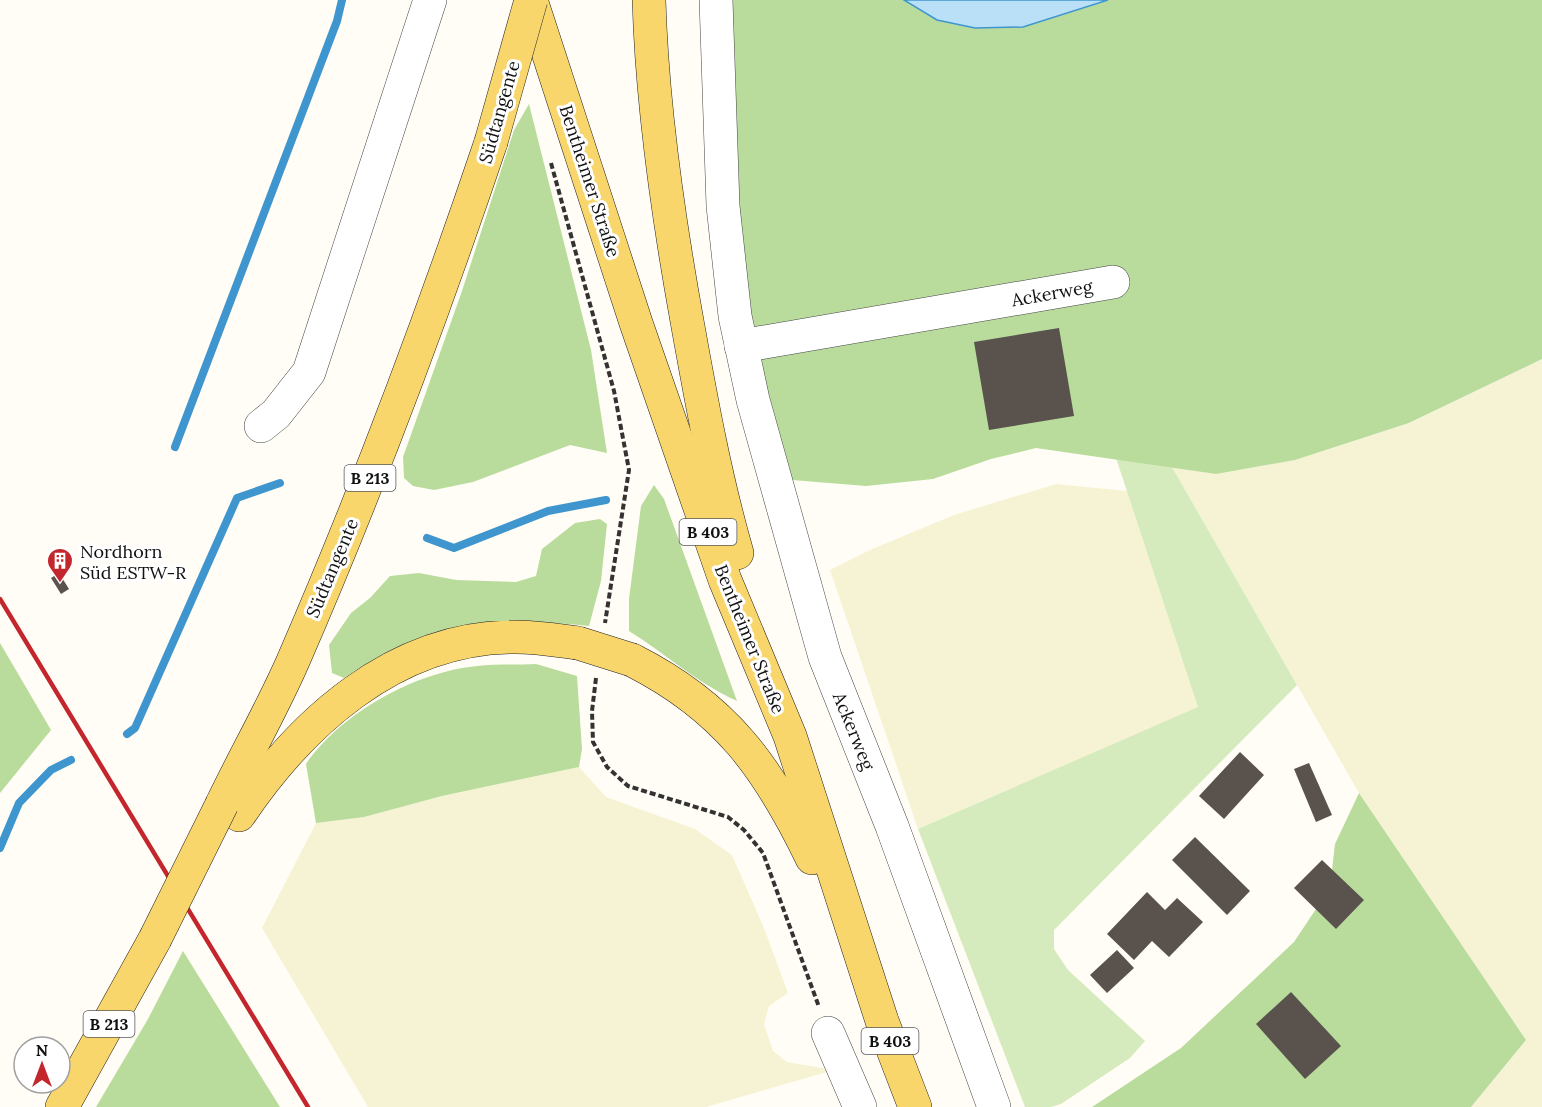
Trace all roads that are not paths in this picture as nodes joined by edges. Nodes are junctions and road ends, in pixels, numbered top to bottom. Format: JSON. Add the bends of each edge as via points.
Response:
{"nodes":[{"id":1,"x":430,"y":0,"type":"edge"},
{"id":2,"x":531,"y":0,"type":"edge"},
{"id":3,"x":648,"y":0,"type":"edge"},
{"id":4,"x":716,"y":0,"type":"edge"},
{"id":5,"x":1113,"y":282,"type":"dead end"},
{"id":6,"x":741,"y":346,"type":"junction"},
{"id":7,"x":261,"y":426,"type":"dead end"},
{"id":8,"x":790,"y":736,"type":"junction"},
{"id":9,"x":231,"y":809,"type":"junction"},
{"id":10,"x":868,"y":973,"type":"junction"},
{"id":11,"x":828,"y":1033,"type":"road end"},
{"id":12,"x":62,"y":1107,"type":"edge"},
{"id":13,"x":860,"y":1107,"type":"edge"},
{"id":14,"x":915,"y":1107,"type":"edge"},
{"id":15,"x":994,"y":1107,"type":"edge"}],
"edges":[{"from":1,"to":7,"type":"street","via":[[309,372],[276,414]]},
{"from":2,"to":8,"type":"main road","name":"Bentheimer Straße","number":"B 403","via":[[724,580]]},
{"from":2,"to":9,"type":"main road","name":"Südtangente","number":"B 213","bridge":true,"via":[[492,142],[439,297],[374,468]]},
{"from":3,"to":8,"type":"main road","via":[[673,242],[698,383],[726,512]]},
{"from":4,"to":6,"type":"street","name":"Ackerweg","via":[[723,206]]},
{"from":5,"to":6,"type":"street","name":"Ackerweg"},
{"from":6,"to":15,"type":"street","name":"Ackerweg","via":[[825,657],[892,826]]},
{"from":8,"to":10,"type":"main road","name":"Bentheimer Straße","number":"B 403"},
{"from":9,"to":10,"type":"main road","bridge":true,"via":[[345,696],[386,670],[426,653],[508,637],[578,643],[632,660],[666,677],[719,718],[755,758],[786,804]]},
{"from":9,"to":12,"type":"main road","number":"B 213","bridge":true},
{"from":10,"to":14,"type":"main road","name":"Bentheimer Straße","number":"B 403"},
{"from":11,"to":13,"type":"street"}]}
